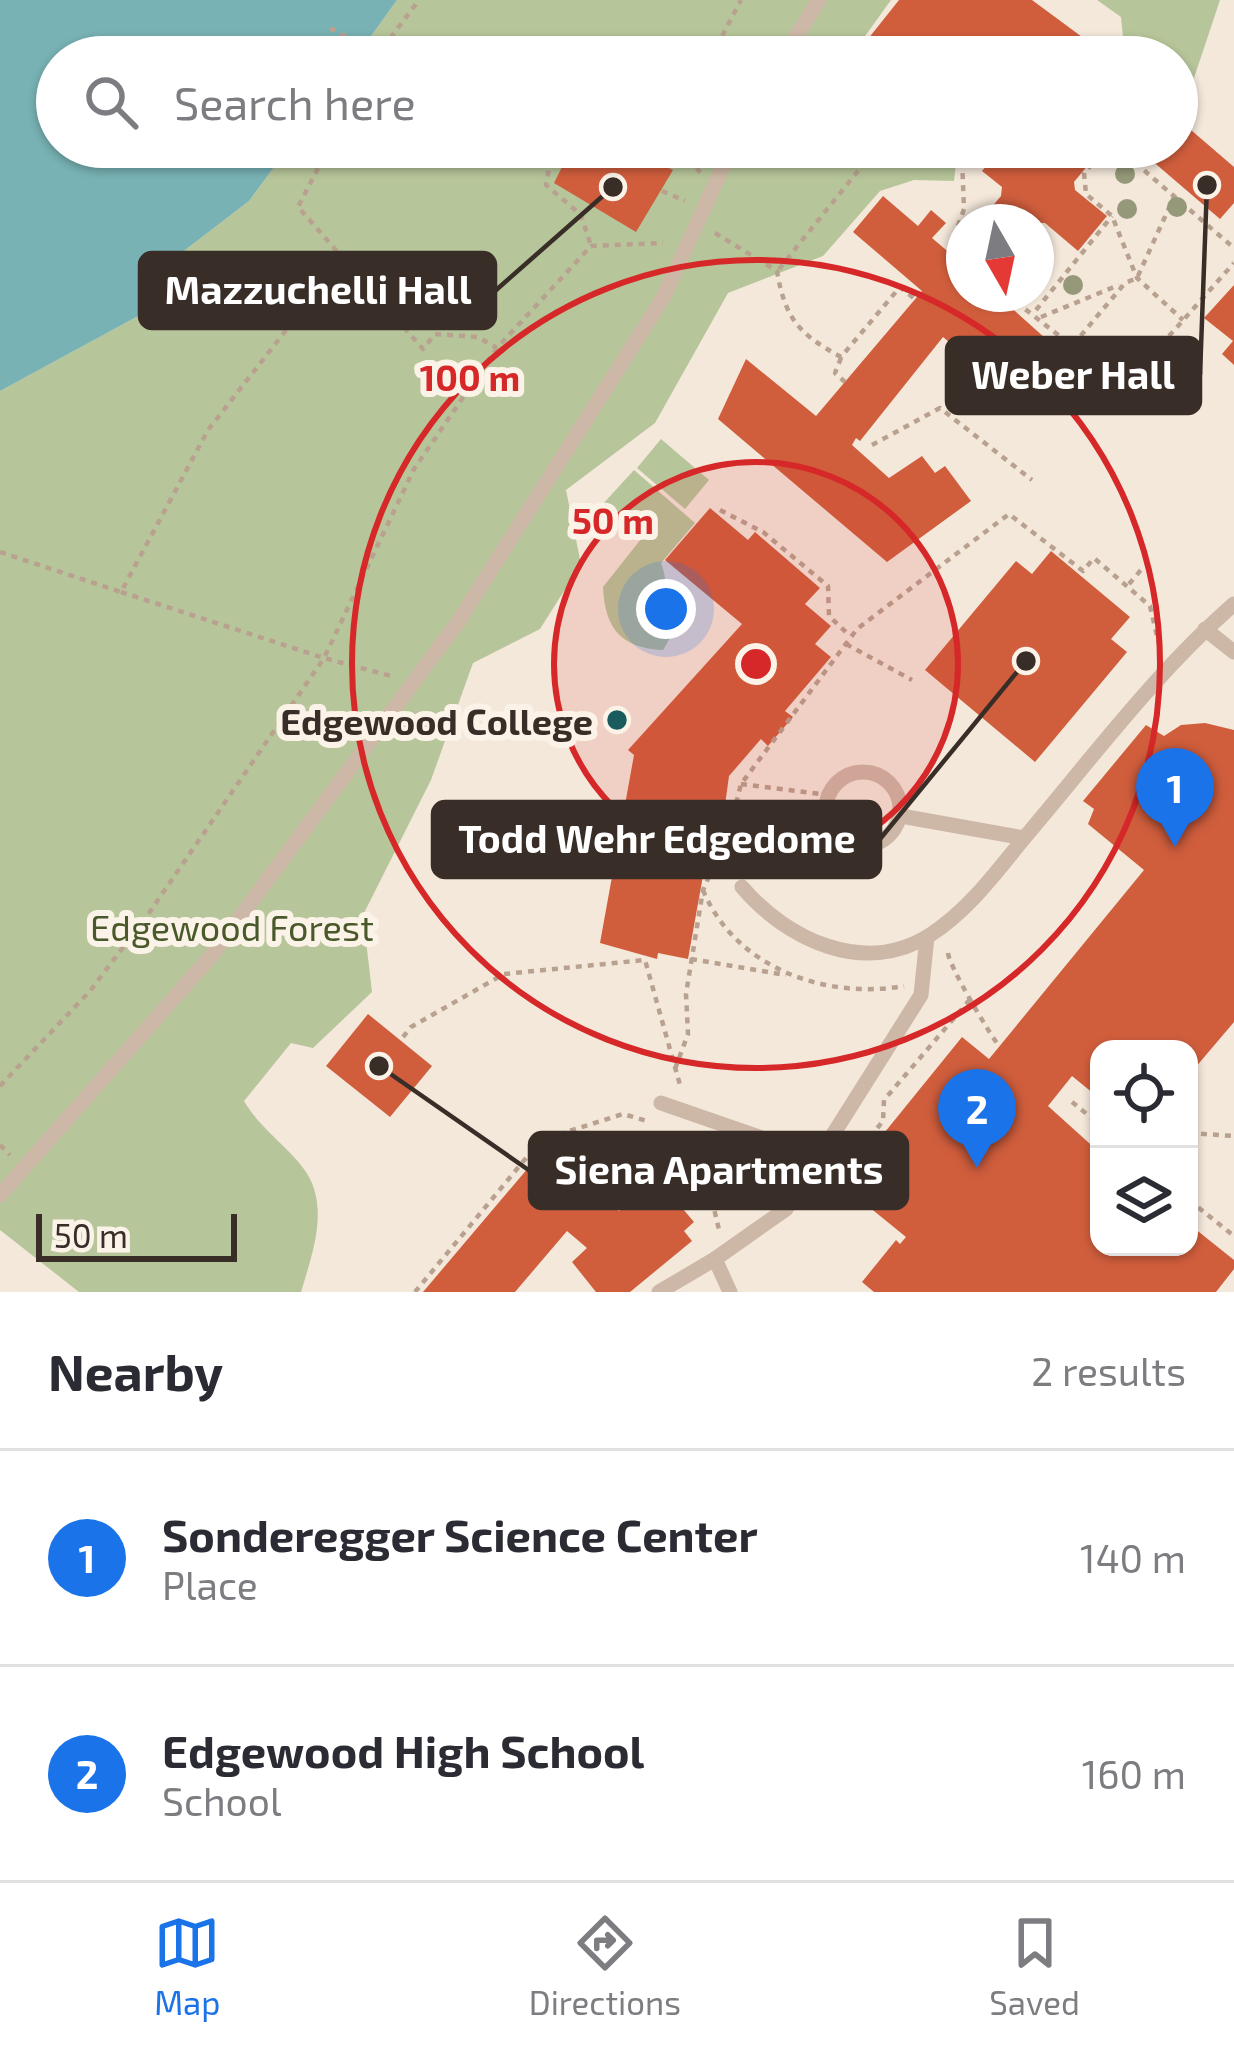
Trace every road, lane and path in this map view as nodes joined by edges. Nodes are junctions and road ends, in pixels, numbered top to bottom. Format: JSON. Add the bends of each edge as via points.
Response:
{"nodes":[{"id":1,"x":419,"y":0,"type":"edge"},
{"id":2,"x":741,"y":0,"type":"edge"},
{"id":3,"x":819,"y":0,"type":"edge"},
{"id":4,"x":330,"y":28,"type":"dead end"},
{"id":5,"x":344,"y":36,"type":"edge"},
{"id":6,"x":393,"y":36,"type":"edge"},
{"id":7,"x":722,"y":36,"type":"edge"},
{"id":8,"x":796,"y":36,"type":"edge"},
{"id":9,"x":318,"y":168,"type":"edge"},
{"id":10,"x":549,"y":168,"type":"edge"},
{"id":11,"x":721,"y":168,"type":"edge"},
{"id":12,"x":860,"y":168,"type":"edge"},
{"id":13,"x":962,"y":168,"type":"edge"},
{"id":14,"x":1088,"y":168,"type":"edge"},
{"id":15,"x":1141,"y":168,"type":"edge"},
{"id":16,"x":662,"y":191,"type":"dead end"},
{"id":17,"x":1174,"y":197,"type":"junction"},
{"id":18,"x":964,"y":204,"type":"edge"},
{"id":19,"x":698,"y":214,"type":"junction"},
{"id":20,"x":1112,"y":216,"type":"junction"},
{"id":21,"x":685,"y":241,"type":"junction"},
{"id":22,"x":591,"y":246,"type":"junction"},
{"id":23,"x":1234,"y":248,"type":"edge"},
{"id":24,"x":1234,"y":263,"type":"edge"},
{"id":25,"x":349,"y":267,"type":"junction"},
{"id":26,"x":777,"y":271,"type":"junction"},
{"id":27,"x":1137,"y":278,"type":"junction"},
{"id":28,"x":1125,"y":283,"type":"junction"},
{"id":29,"x":916,"y":299,"type":"dead end"},
{"id":30,"x":1033,"y":312,"type":"edge"},
{"id":31,"x":1038,"y":315,"type":"junction"},
{"id":32,"x":1183,"y":320,"type":"junction"},
{"id":33,"x":1073,"y":344,"type":"junction"},
{"id":34,"x":497,"y":348,"type":"junction"},
{"id":35,"x":842,"y":357,"type":"junction"},
{"id":36,"x":1145,"y":363,"type":"dead end"},
{"id":37,"x":1117,"y":381,"type":"dead end"},
{"id":38,"x":845,"y":382,"type":"dead end"},
{"id":39,"x":872,"y":445,"type":"dead end"},
{"id":40,"x":1032,"y":479,"type":"dead end"},
{"id":41,"x":719,"y":510,"type":"dead end"},
{"id":42,"x":0,"y":552,"type":"edge"},
{"id":43,"x":1141,"y":570,"type":"dead end"},
{"id":44,"x":1127,"y":586,"type":"junction"},
{"id":45,"x":121,"y":592,"type":"junction"},
{"id":46,"x":1234,"y":604,"type":"edge"},
{"id":47,"x":1205,"y":629,"type":"junction"},
{"id":48,"x":848,"y":640,"type":"junction"},
{"id":49,"x":1234,"y":652,"type":"edge"},
{"id":50,"x":323,"y":658,"type":"junction"},
{"id":51,"x":1172,"y":666,"type":"junction"},
{"id":52,"x":912,"y":680,"type":"dead end"},
{"id":53,"x":414,"y":682,"type":"junction"},
{"id":54,"x":740,"y":784,"type":"junction"},
{"id":55,"x":829,"y":795,"type":"junction"},
{"id":56,"x":901,"y":815,"type":"junction"},
{"id":57,"x":1024,"y":838,"type":"junction"},
{"id":58,"x":742,"y":887,"type":"dead end"},
{"id":59,"x":927,"y":937,"type":"junction"},
{"id":60,"x":953,"y":945,"type":"dead end"},
{"id":61,"x":691,"y":958,"type":"junction"},
{"id":62,"x":790,"y":975,"type":"dead end"},
{"id":63,"x":973,"y":996,"type":"junction"},
{"id":64,"x":403,"y":1037,"type":"dead end"},
{"id":65,"x":1000,"y":1046,"type":"dead end"},
{"id":66,"x":675,"y":1069,"type":"junction"},
{"id":67,"x":0,"y":1086,"type":"edge"},
{"id":68,"x":1072,"y":1102,"type":"dead end"},
{"id":69,"x":661,"y":1103,"type":"junction"},
{"id":70,"x":1090,"y":1117,"type":"edge"},
{"id":71,"x":707,"y":1121,"type":"junction"},
{"id":72,"x":1198,"y":1133,"type":"edge"},
{"id":73,"x":1234,"y":1136,"type":"edge"},
{"id":74,"x":813,"y":1167,"type":"junction"},
{"id":75,"x":832,"y":1184,"type":"dead end"},
{"id":76,"x":0,"y":1195,"type":"edge"},
{"id":77,"x":1198,"y":1207,"type":"edge"},
{"id":78,"x":1234,"y":1236,"type":"edge"},
{"id":79,"x":730,"y":1250,"type":"junction"},
{"id":80,"x":715,"y":1259,"type":"junction"},
{"id":81,"x":415,"y":1292,"type":"edge"},
{"id":82,"x":659,"y":1292,"type":"edge"},
{"id":83,"x":730,"y":1292,"type":"edge"}],
"edges":[{"from":1,"to":6,"type":"path"},
{"from":2,"to":7,"type":"path"},
{"from":3,"to":8,"type":"lane"},
{"from":4,"to":5,"type":"path"},
{"from":9,"to":25,"type":"path","via":[[298,207]]},
{"from":10,"to":22,"type":"path","via":[[546,185],[581,215]]},
{"from":11,"to":19,"type":"lane"},
{"from":12,"to":26,"type":"path"},
{"from":13,"to":18,"type":"path"},
{"from":14,"to":20,"type":"path","via":[[1086,194]]},
{"from":15,"to":17,"type":"path"},
{"from":16,"to":19,"type":"path"},
{"from":17,"to":23,"type":"path"},
{"from":17,"to":27,"type":"path"},
{"from":19,"to":21,"type":"lane"},
{"from":19,"to":26,"type":"path"},
{"from":20,"to":27,"type":"path"},
{"from":20,"to":31,"type":"path"},
{"from":21,"to":22,"type":"path"},
{"from":21,"to":53,"type":"lane","via":[[662,298],[576,440]]},
{"from":22,"to":34,"type":"path"},
{"from":24,"to":32,"type":"path"},
{"from":25,"to":34,"type":"path","via":[[423,349],[435,334],[478,337]]},
{"from":25,"to":45,"type":"path","via":[[294,320],[208,430]]},
{"from":26,"to":35,"type":"path","via":[[791,322]]},
{"from":27,"to":28,"type":"path"},
{"from":27,"to":32,"type":"path"},
{"from":28,"to":31,"type":"path"},
{"from":28,"to":33,"type":"path"},
{"from":29,"to":35,"type":"path","via":[[900,286]]},
{"from":30,"to":31,"type":"path"},
{"from":31,"to":33,"type":"path"},
{"from":32,"to":36,"type":"path"},
{"from":33,"to":37,"type":"path"},
{"from":34,"to":50,"type":"path","via":[[414,469]]},
{"from":35,"to":38,"type":"path","via":[[835,373]]},
{"from":39,"to":40,"type":"path","via":[[940,408]]},
{"from":41,"to":48,"type":"path","via":[[763,532],[828,586],[829,616]]},
{"from":42,"to":45,"type":"path"},
{"from":43,"to":44,"type":"path"},
{"from":44,"to":48,"type":"path","via":[[1094,558],[1083,571],[1009,514]]},
{"from":44,"to":51,"type":"path","via":[[1154,612],[1161,656]]},
{"from":45,"to":50,"type":"path"},
{"from":46,"to":47,"type":"lane"},
{"from":47,"to":49,"type":"lane"},
{"from":47,"to":51,"type":"lane"},
{"from":48,"to":52,"type":"path"},
{"from":48,"to":54,"type":"path"},
{"from":50,"to":53,"type":"path"},
{"from":50,"to":67,"type":"path","via":[[149,913],[90,991]]},
{"from":51,"to":57,"type":"lane"},
{"from":53,"to":76,"type":"lane","via":[[157,1023]]},
{"from":54,"to":55,"type":"path"},
{"from":54,"to":61,"type":"path"},
{"from":55,"to":56,"type":"lane","via":[[844,777],[880,775],[897,792]]},
{"from":55,"to":56,"type":"lane","via":[[826,818],[852,845],[878,845]]},
{"from":56,"to":57,"type":"lane"},
{"from":57,"to":59,"type":"lane","via":[[972,902]]},
{"from":58,"to":59,"type":"lane","via":[[792,933],[835,949],[882,951]]},
{"from":59,"to":74,"type":"lane","via":[[920,995]]},
{"from":60,"to":63,"type":"path","via":[[951,970]]},
{"from":61,"to":62,"type":"path"},
{"from":61,"to":66,"type":"path","via":[[688,1034]]},
{"from":63,"to":65,"type":"path"},
{"from":63,"to":75,"type":"path","via":[[884,1100],[883,1121]]},
{"from":64,"to":66,"type":"path","via":[[503,974],[645,959]]},
{"from":66,"to":69,"type":"path","via":[[681,1090],[668,1086]]},
{"from":68,"to":70,"type":"path"},
{"from":69,"to":71,"type":"lane"},
{"from":69,"to":81,"type":"path","via":[[653,1123],[623,1114],[542,1140]]},
{"from":71,"to":74,"type":"lane","via":[[779,1144]]},
{"from":71,"to":79,"type":"path","via":[[696,1145]]},
{"from":72,"to":73,"type":"path"},
{"from":74,"to":79,"type":"lane","via":[[787,1209]]},
{"from":77,"to":78,"type":"path"},
{"from":79,"to":80,"type":"lane"},
{"from":80,"to":82,"type":"lane"},
{"from":80,"to":83,"type":"lane"}]}
